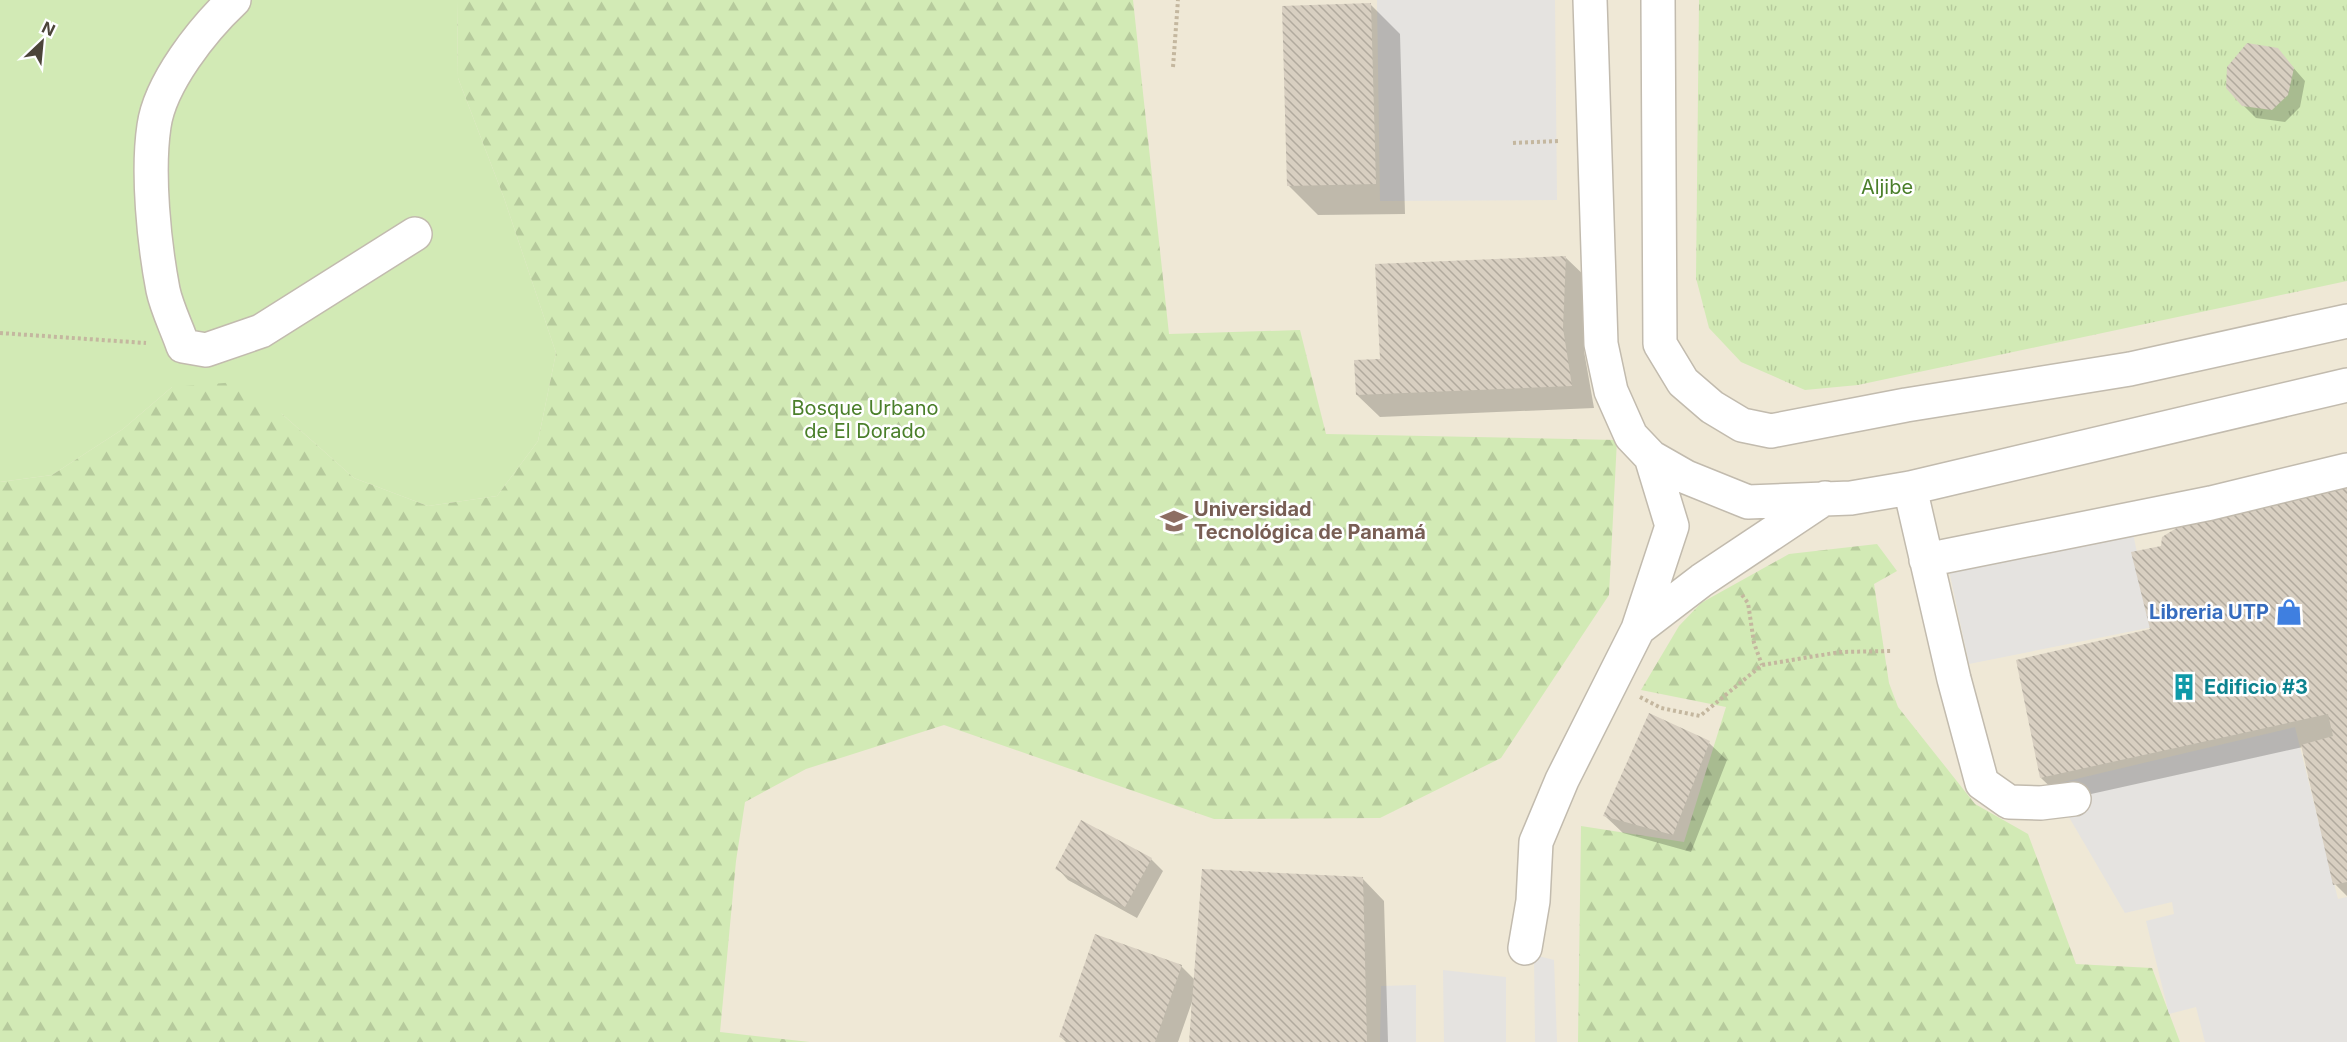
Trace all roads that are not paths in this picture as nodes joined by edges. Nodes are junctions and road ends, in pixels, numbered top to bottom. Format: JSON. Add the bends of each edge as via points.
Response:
{"nodes":[{"id":1,"x":234,"y":0,"type":"edge"},
{"id":2,"x":1590,"y":0,"type":"edge"},
{"id":3,"x":1658,"y":0,"type":"edge"},
{"id":4,"x":415,"y":234,"type":"dead end"},
{"id":5,"x":2347,"y":321,"type":"edge"},
{"id":6,"x":2347,"y":385,"type":"edge"},
{"id":7,"x":1651,"y":457,"type":"junction"},
{"id":8,"x":2347,"y":470,"type":"edge"},
{"id":9,"x":1910,"y":488,"type":"junction"},
{"id":10,"x":1825,"y":498,"type":"junction"},
{"id":11,"x":1926,"y":560,"type":"junction"},
{"id":12,"x":1638,"y":629,"type":"junction"},
{"id":13,"x":2074,"y":799,"type":"dead end"},
{"id":14,"x":1525,"y":948,"type":"dead end"}],
"edges":[{"from":1,"to":4,"type":"street","via":[[216,16],[174,74],[154,124],[152,200],[164,291],[183,346],[206,350],[261,330]]},
{"from":2,"to":7,"type":"street","via":[[1601,344],[1611,390],[1631,436]]},
{"from":3,"to":5,"type":"street","via":[[1660,344],[1683,382],[1712,407],[1742,424],[1771,432],[1906,405],[2130,369]]},
{"from":6,"to":9,"type":"street"},
{"from":7,"to":10,"type":"street","via":[[1686,477],[1748,502]]},
{"from":7,"to":12,"type":"street","via":[[1672,526]]},
{"from":8,"to":11,"type":"street","via":[[2211,503]]},
{"from":9,"to":10,"type":"street","via":[[1851,498]]},
{"from":9,"to":11,"type":"street"},
{"from":10,"to":12,"type":"street","via":[[1702,580]]},
{"from":11,"to":13,"type":"street","via":[[1982,783],[2009,802]]},
{"from":12,"to":14,"type":"street","via":[[1562,780],[1536,842],[1533,901]]}]}
